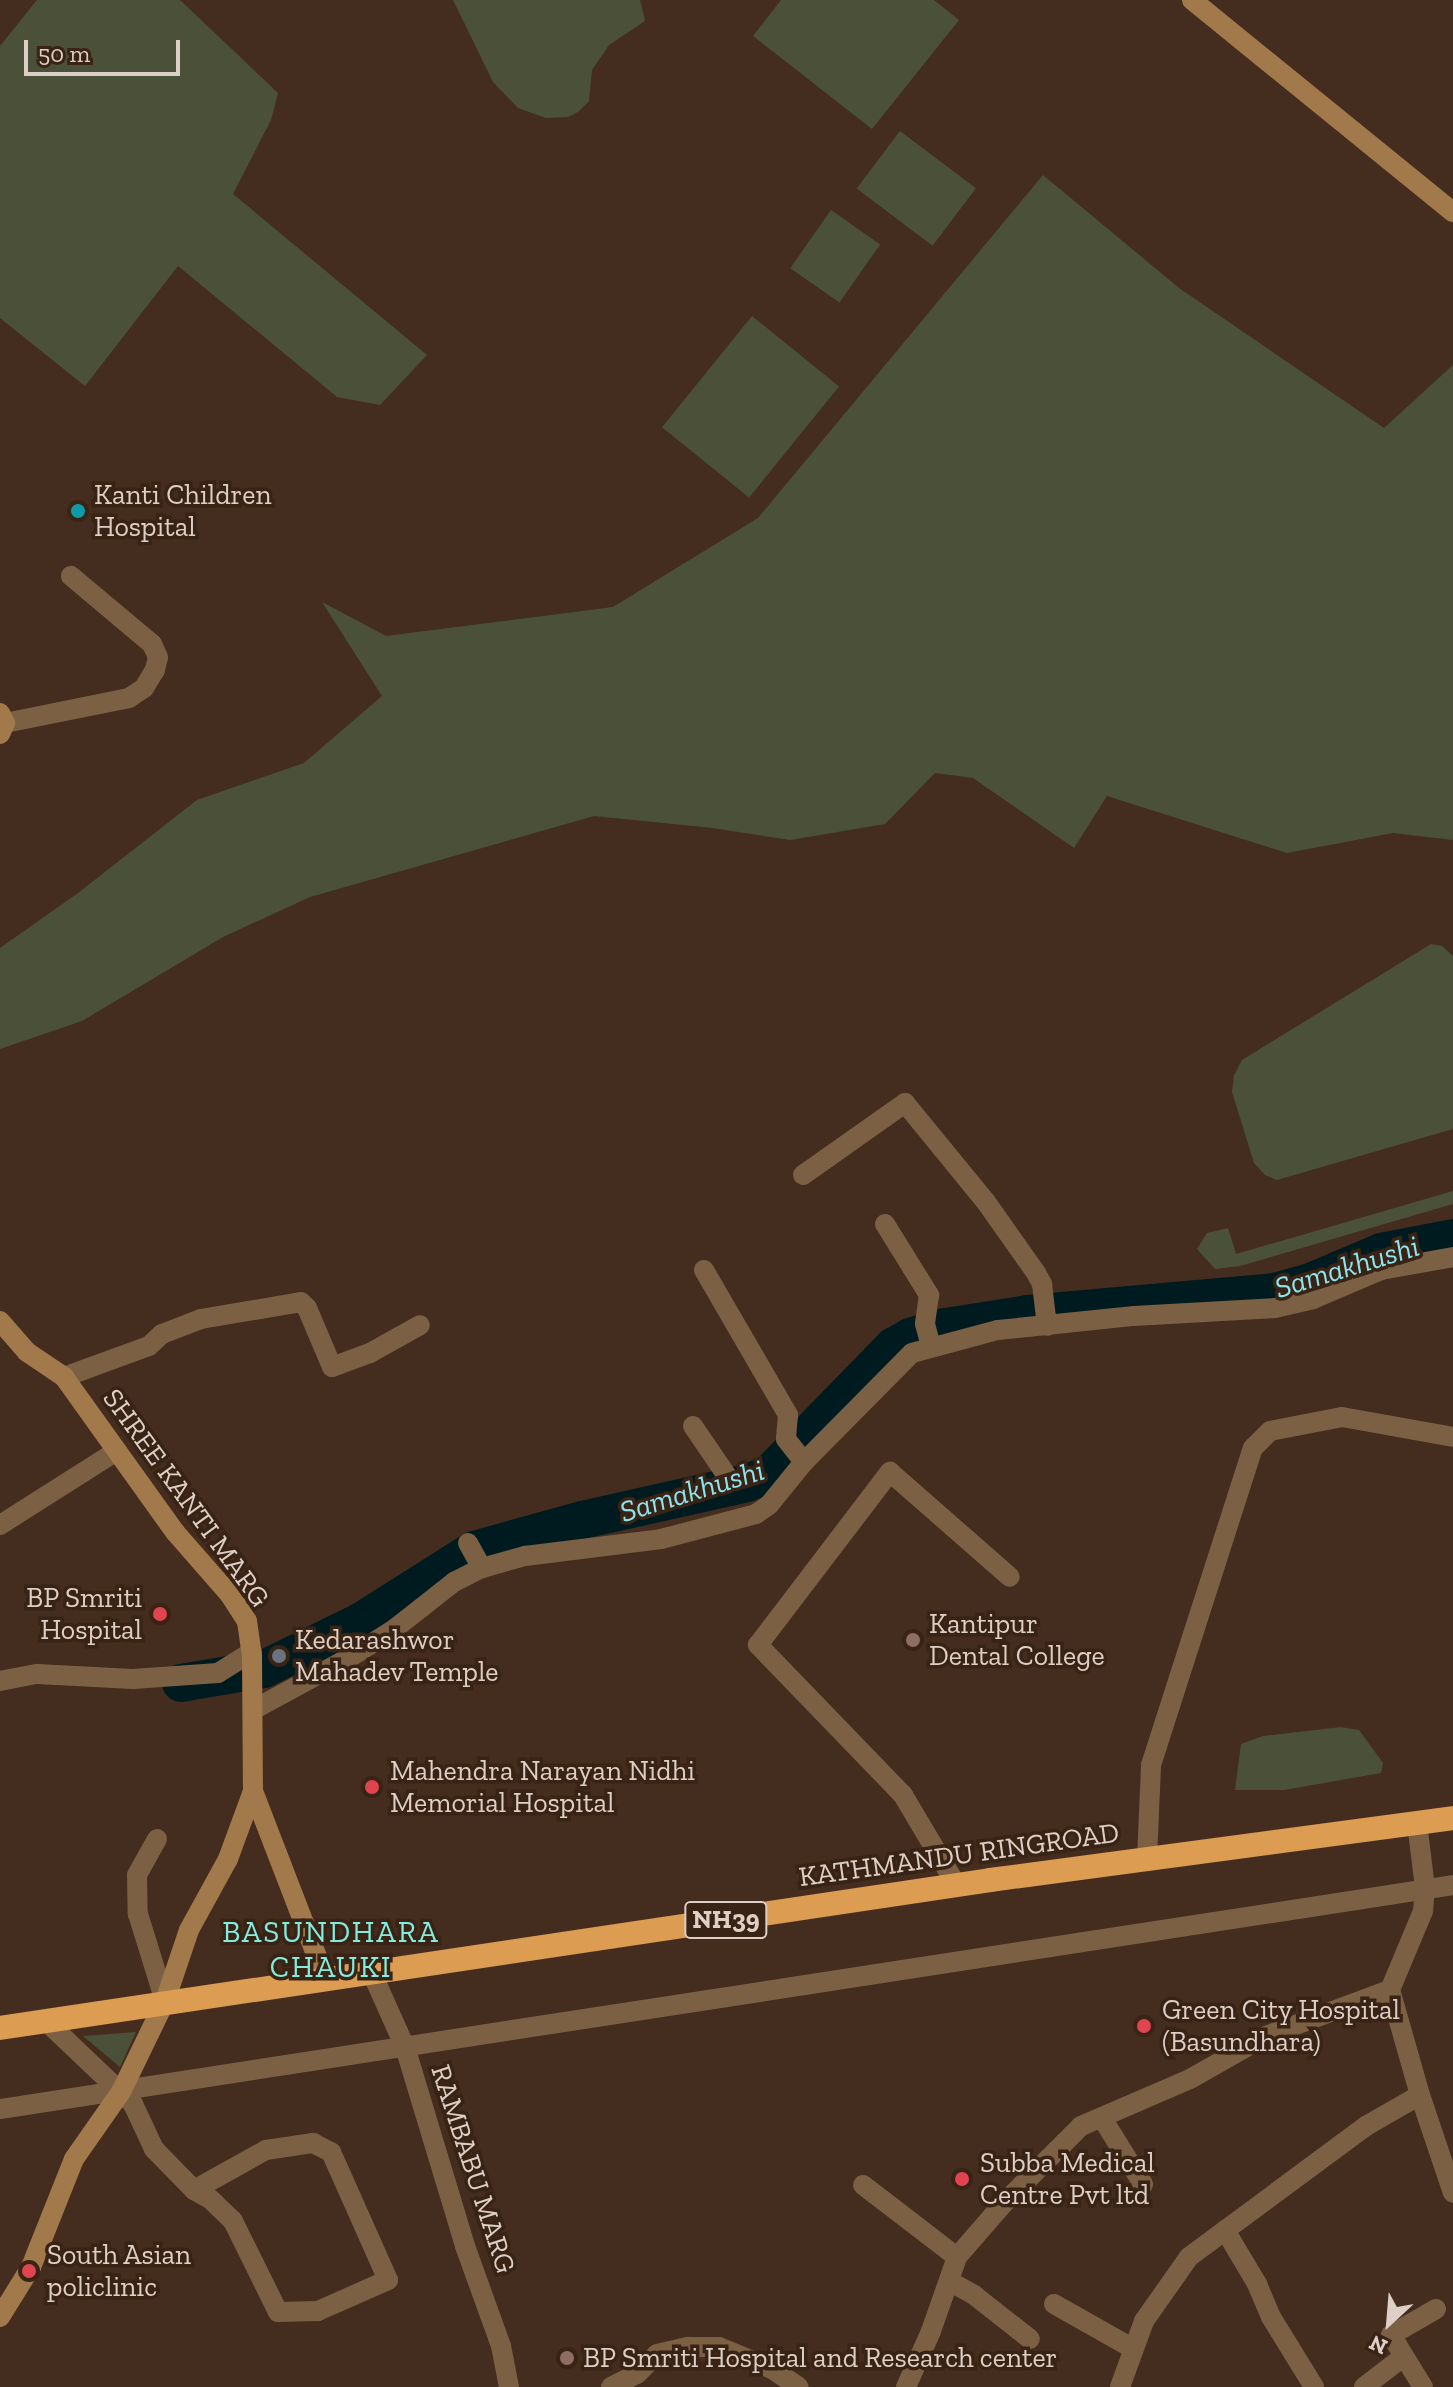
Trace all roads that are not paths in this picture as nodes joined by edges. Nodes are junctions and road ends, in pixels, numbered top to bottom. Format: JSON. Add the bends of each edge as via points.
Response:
{"nodes":[{"id":1,"x":1192,"y":0,"type":"edge"},
{"id":2,"x":1453,"y":212,"type":"edge"},
{"id":3,"x":71,"y":576,"type":"dead end"},
{"id":4,"x":2,"y":723,"type":"edge"},
{"id":5,"x":803,"y":1175,"type":"dead end"},
{"id":6,"x":885,"y":1224,"type":"dead end"},
{"id":7,"x":1453,"y":1257,"type":"edge"},
{"id":8,"x":704,"y":1270,"type":"dead end"},
{"id":9,"x":1047,"y":1318,"type":"junction"},
{"id":10,"x":0,"y":1321,"type":"edge"},
{"id":11,"x":420,"y":1325,"type":"dead end"},
{"id":12,"x":929,"y":1337,"type":"junction"},
{"id":13,"x":64,"y":1377,"type":"junction"},
{"id":14,"x":693,"y":1426,"type":"dead end"},
{"id":15,"x":1453,"y":1437,"type":"edge"},
{"id":16,"x":115,"y":1452,"type":"junction"},
{"id":17,"x":797,"y":1455,"type":"junction"},
{"id":18,"x":729,"y":1479,"type":"dead end"},
{"id":19,"x":0,"y":1525,"type":"edge"},
{"id":20,"x":1010,"y":1577,"type":"dead end"},
{"id":21,"x":252,"y":1654,"type":"junction"},
{"id":22,"x":0,"y":1681,"type":"edge"},
{"id":23,"x":253,"y":1710,"type":"junction"},
{"id":24,"x":253,"y":1791,"type":"junction"},
{"id":25,"x":1453,"y":1818,"type":"edge"},
{"id":26,"x":1417,"y":1823,"type":"junction"},
{"id":27,"x":157,"y":1839,"type":"dead end"},
{"id":28,"x":1147,"y":1858,"type":"junction"},
{"id":29,"x":1453,"y":1885,"type":"edge"},
{"id":30,"x":957,"y":1886,"type":"junction"},
{"id":31,"x":1425,"y":1888,"type":"junction"},
{"id":32,"x":371,"y":1971,"type":"junction"},
{"id":33,"x":325,"y":1978,"type":"junction"},
{"id":34,"x":1390,"y":1990,"type":"junction"},
{"id":35,"x":165,"y":2001,"type":"junction"},
{"id":36,"x":47,"y":2022,"type":"junction"},
{"id":37,"x":0,"y":2028,"type":"edge"},
{"id":38,"x":405,"y":2047,"type":"junction"},
{"id":39,"x":121,"y":2092,"type":"junction"},
{"id":40,"x":1420,"y":2095,"type":"junction"},
{"id":41,"x":0,"y":2109,"type":"edge"},
{"id":42,"x":1102,"y":2118,"type":"junction"},
{"id":43,"x":1143,"y":2184,"type":"dead end"},
{"id":44,"x":863,"y":2185,"type":"dead end"},
{"id":45,"x":194,"y":2190,"type":"junction"},
{"id":46,"x":1453,"y":2193,"type":"edge"},
{"id":47,"x":1225,"y":2230,"type":"junction"},
{"id":48,"x":957,"y":2257,"type":"junction"},
{"id":49,"x":949,"y":2281,"type":"junction"},
{"id":50,"x":1054,"y":2304,"type":"dead end"},
{"id":51,"x":1436,"y":2309,"type":"dead end"},
{"id":52,"x":0,"y":2317,"type":"edge"},
{"id":53,"x":1030,"y":2339,"type":"dead end"},
{"id":54,"x":1132,"y":2348,"type":"junction"},
{"id":55,"x":1403,"y":2357,"type":"junction"},
{"id":56,"x":509,"y":2387,"type":"edge"},
{"id":57,"x":611,"y":2387,"type":"edge"},
{"id":58,"x":799,"y":2387,"type":"edge"},
{"id":59,"x":906,"y":2387,"type":"edge"},
{"id":60,"x":1120,"y":2387,"type":"edge"},
{"id":61,"x":1314,"y":2387,"type":"edge"},
{"id":62,"x":1364,"y":2387,"type":"edge"},
{"id":63,"x":1423,"y":2387,"type":"edge"}],
"edges":[{"from":1,"to":2,"type":"street"},
{"from":3,"to":4,"type":"street","via":[[152,644],[158,657],[155,670],[144,688],[129,698]]},
{"from":5,"to":9,"type":"street","via":[[905,1103],[1036,1273]]},
{"from":6,"to":12,"type":"street","via":[[929,1295]]},
{"from":7,"to":9,"type":"street","via":[[1381,1270],[1313,1299],[1275,1308]]},
{"from":8,"to":17,"type":"street","via":[[788,1415]]},
{"from":9,"to":12,"type":"street","via":[[998,1330]]},
{"from":10,"to":13,"type":"street","name":"SHREE KANTI MARG","via":[[27,1352]]},
{"from":11,"to":13,"type":"street","via":[[332,1367],[301,1302],[201,1319],[162,1334],[149,1346]]},
{"from":12,"to":17,"type":"street"},
{"from":13,"to":16,"type":"street","name":"SHREE KANTI MARG"},
{"from":14,"to":18,"type":"street"},
{"from":15,"to":28,"type":"street","via":[[1342,1417],[1270,1431],[1253,1448],[1151,1765]]},
{"from":16,"to":19,"type":"street"},
{"from":16,"to":21,"type":"street","name":"SHREE KANTI MARG","via":[[230,1595],[247,1621]]},
{"from":17,"to":23,"type":"street","via":[[769,1505],[756,1514],[661,1539],[476,1557],[454,1582],[393,1630]]},
{"from":20,"to":30,"type":"street","via":[[890,1472],[758,1645],[903,1795]]},
{"from":21,"to":22,"type":"street","via":[[218,1673],[133,1679],[37,1674]]},
{"from":21,"to":23,"type":"street","name":"SHREE KANTI MARG"},
{"from":23,"to":24,"type":"street","name":"SHREE KANTI MARG"},
{"from":24,"to":33,"type":"street","name":"SHREE KANTI MARG"},
{"from":24,"to":35,"type":"street","name":"SHREE KANTI MARG","via":[[228,1859],[189,1930]]},
{"from":25,"to":26,"type":"highway","name":"KATHMANDU RINGROAD","number":"NH39"},
{"from":26,"to":28,"type":"highway","name":"KATHMANDU RINGROAD","number":"NH39"},
{"from":26,"to":31,"type":"street"},
{"from":27,"to":35,"type":"street","via":[[137,1875],[138,1914]]},
{"from":28,"to":30,"type":"highway","name":"KATHMANDU RINGROAD","number":"NH39"},
{"from":29,"to":31,"type":"street"},
{"from":30,"to":32,"type":"highway","name":"KATHMANDU RINGROAD","number":"NH39"},
{"from":31,"to":34,"type":"street","via":[[1423,1911]]},
{"from":31,"to":38,"type":"street"},
{"from":32,"to":33,"type":"highway","name":"KATHMANDU RINGROAD","number":"NH39"},
{"from":32,"to":38,"type":"street","name":"RAMBABU MARG"},
{"from":33,"to":35,"type":"highway","name":"KATHMANDU RINGROAD","number":"NH39"},
{"from":34,"to":40,"type":"street"},
{"from":34,"to":42,"type":"street","via":[[1266,2036],[1190,2079]]},
{"from":35,"to":36,"type":"highway","name":"KATHMANDU RINGROAD","number":"NH39"},
{"from":35,"to":39,"type":"street","name":"SHREE KANTI MARG"},
{"from":36,"to":37,"type":"highway","name":"KATHMANDU RINGROAD","number":"NH39"},
{"from":36,"to":39,"type":"street"},
{"from":38,"to":39,"type":"street"},
{"from":38,"to":56,"type":"street","name":"RAMBABU MARG","via":[[501,2346]]},
{"from":39,"to":41,"type":"street"},
{"from":39,"to":45,"type":"street","via":[[133,2104],[154,2149]]},
{"from":39,"to":52,"type":"street","name":"SHREE KANTI MARG","via":[[74,2159],[31,2267]]},
{"from":40,"to":46,"type":"street"},
{"from":40,"to":47,"type":"street","via":[[1366,2126]]},
{"from":42,"to":43,"type":"street"},
{"from":42,"to":48,"type":"street","via":[[1081,2126],[1063,2142]]},
{"from":44,"to":48,"type":"street"},
{"from":45,"to":45,"type":"street","via":[[233,2221],[278,2312],[318,2311],[388,2280],[331,2152],[321,2145],[266,2150]]},
{"from":47,"to":54,"type":"street","via":[[1189,2257],[1144,2321]]},
{"from":47,"to":61,"type":"street"},
{"from":48,"to":49,"type":"street"},
{"from":49,"to":53,"type":"street"},
{"from":49,"to":59,"type":"street"},
{"from":50,"to":54,"type":"street"},
{"from":51,"to":55,"type":"street","via":[[1391,2335]]},
{"from":54,"to":60,"type":"street"},
{"from":55,"to":62,"type":"street"},
{"from":55,"to":63,"type":"street"},
{"from":57,"to":58,"type":"street","via":[[637,2374],[657,2354],[688,2347],[719,2347],[772,2369]]}]}
